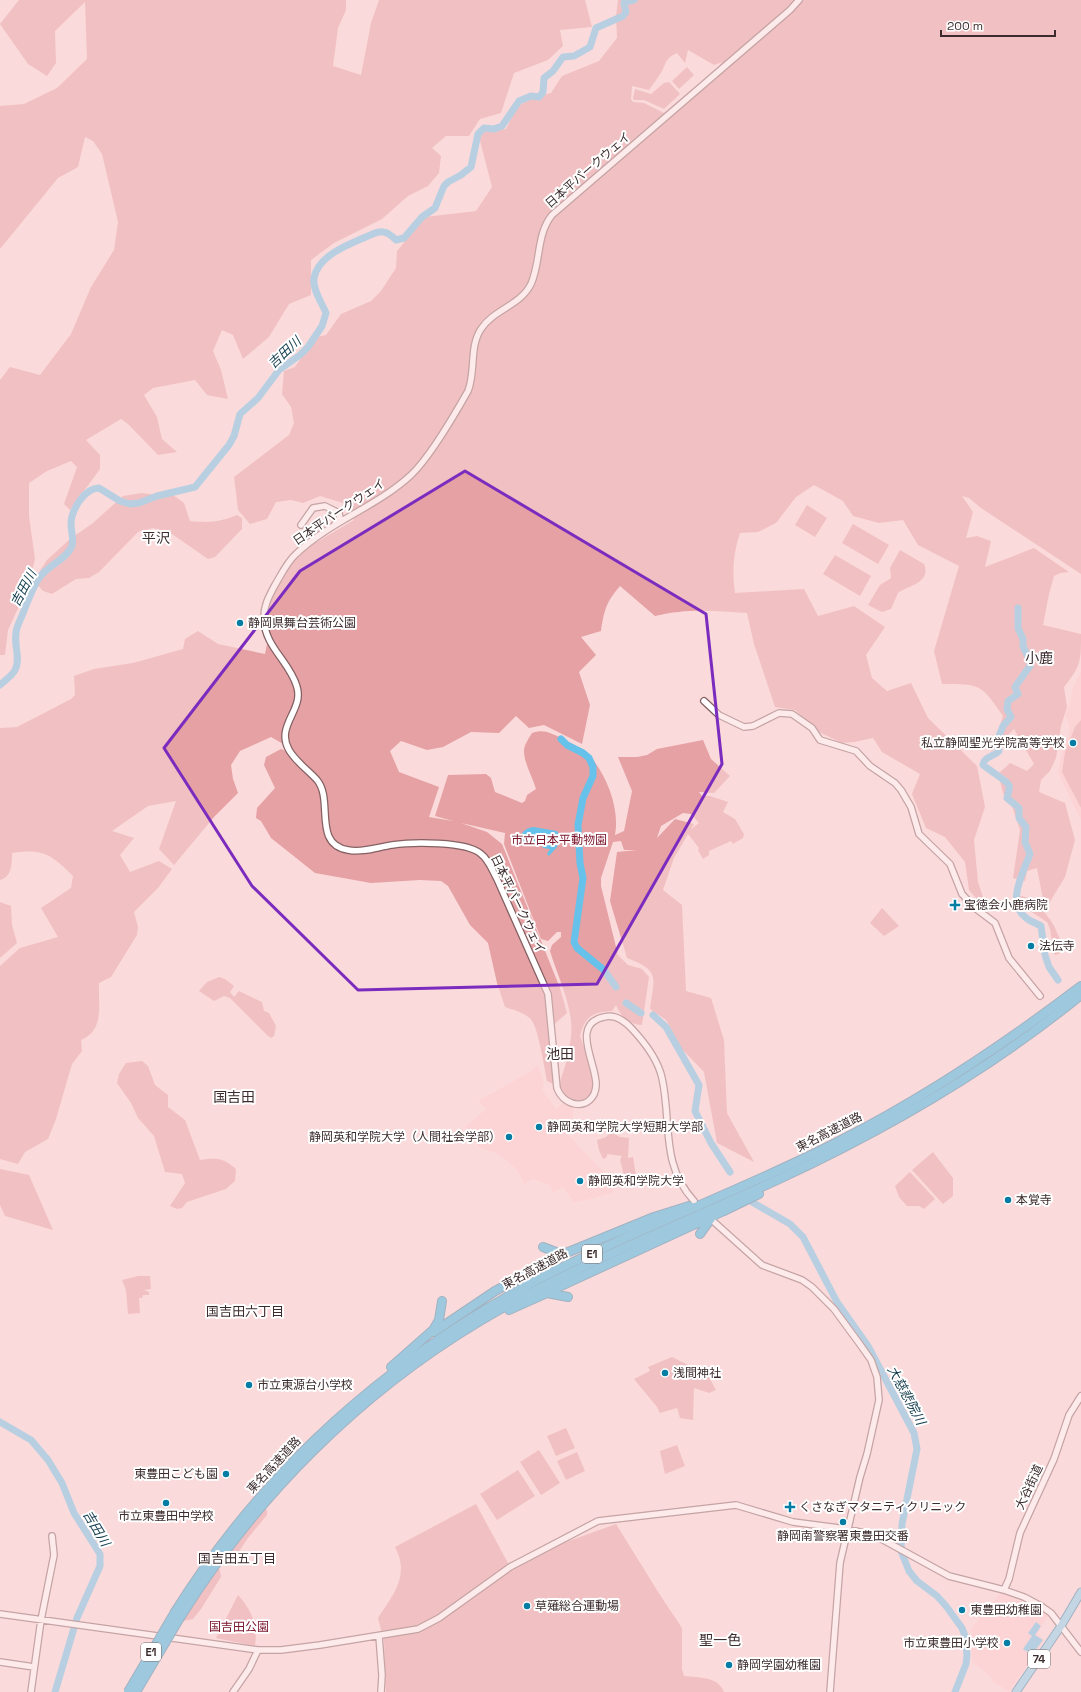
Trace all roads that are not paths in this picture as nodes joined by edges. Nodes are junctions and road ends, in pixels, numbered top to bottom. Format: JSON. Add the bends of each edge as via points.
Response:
{"nodes":[{"id":1,"x":799,"y":0,"type":"edge"},
{"id":2,"x":339,"y":513,"type":"junction"},
{"id":3,"x":347,"y":519,"type":"junction"},
{"id":4,"x":300,"y":525,"type":"dead end"},
{"id":5,"x":324,"y":534,"type":"junction"},
{"id":6,"x":704,"y":701,"type":"dead end"},
{"id":7,"x":1081,"y":986,"type":"edge"},
{"id":8,"x":1081,"y":995,"type":"edge"},
{"id":9,"x":1040,"y":996,"type":"dead end"},
{"id":10,"x":837,"y":1152,"type":"junction"},
{"id":11,"x":694,"y":1201,"type":"dead end"},
{"id":12,"x":710,"y":1201,"type":"junction"},
{"id":13,"x":728,"y":1209,"type":"junction"},
{"id":14,"x":713,"y":1221,"type":"dead end"},
{"id":15,"x":700,"y":1234,"type":"dead end"},
{"id":16,"x":543,"y":1247,"type":"dead end"},
{"id":17,"x":566,"y":1253,"type":"junction"},
{"id":18,"x":537,"y":1297,"type":"junction"},
{"id":19,"x":568,"y":1297,"type":"dead end"},
{"id":20,"x":442,"y":1301,"type":"dead end"},
{"id":21,"x":449,"y":1341,"type":"junction"},
{"id":22,"x":412,"y":1349,"type":"junction"},
{"id":23,"x":1081,"y":1396,"type":"edge"},
{"id":24,"x":308,"y":1445,"type":"junction"},
{"id":25,"x":847,"y":1529,"type":"junction"},
{"id":26,"x":52,"y":1536,"type":"dead end"},
{"id":27,"x":1004,"y":1590,"type":"junction"},
{"id":28,"x":1081,"y":1592,"type":"edge"},
{"id":29,"x":0,"y":1614,"type":"edge"},
{"id":30,"x":178,"y":1614,"type":"junction"},
{"id":31,"x":41,"y":1620,"type":"junction"},
{"id":32,"x":1061,"y":1626,"type":"junction"},
{"id":33,"x":378,"y":1636,"type":"junction"},
{"id":34,"x":258,"y":1650,"type":"junction"},
{"id":35,"x":1081,"y":1652,"type":"edge"},
{"id":36,"x":0,"y":1662,"type":"edge"},
{"id":37,"x":34,"y":1667,"type":"junction"},
{"id":38,"x":31,"y":1692,"type":"edge"},
{"id":39,"x":128,"y":1692,"type":"edge"},
{"id":40,"x":136,"y":1692,"type":"edge"},
{"id":41,"x":233,"y":1692,"type":"edge"},
{"id":42,"x":382,"y":1692,"type":"edge"},
{"id":43,"x":830,"y":1692,"type":"edge"},
{"id":44,"x":1016,"y":1692,"type":"edge"}],
"edges":[{"from":1,"to":3,"type":"street","name":"日本平パークウェイ","via":[[552,215],[542,235],[535,272],[529,287],[518,300],[493,316],[482,328],[475,344],[468,391],[423,462],[406,480]]},
{"from":2,"to":3,"type":"street"},
{"from":2,"to":4,"type":"street","via":[[325,506],[316,506]]},
{"from":2,"to":5,"type":"street","via":[[339,520]]},
{"from":3,"to":5,"type":"street","name":"日本平パークウェイ"},
{"from":5,"to":11,"type":"street","name":"日本平パークウェイ","via":[[292,558],[272,592],[263,615],[267,637],[294,678],[299,692],[285,728],[285,742],[293,756],[323,789],[327,834],[335,844],[349,850],[361,851],[415,844],[463,846],[480,853],[497,879],[548,994],[557,1088],[560,1095],[567,1102],[575,1104],[590,1100],[597,1084],[587,1043],[587,1031],[595,1021],[604,1017],[615,1017],[625,1022],[648,1049],[660,1072],[670,1160],[680,1185]]},
{"from":6,"to":9,"type":"street","via":[[719,716],[744,727],[753,726],[779,713],[792,714],[812,728],[820,740],[856,751],[870,766],[895,783],[911,807],[920,834],[950,864],[962,894],[994,923],[1008,958]]},
{"from":7,"to":12,"type":"highway","name":"東名高速道路","number":"E1","via":[[992,1051],[905,1106],[817,1152]]},
{"from":8,"to":10,"type":"highway","name":"東名高速道路","number":"E1","via":[[955,1085]]},
{"from":10,"to":13,"type":"highway"},
{"from":10,"to":21,"type":"highway","name":"東名高速道路","number":"E1","via":[[544,1285]]},
{"from":12,"to":17,"type":"highway","via":[[654,1217]]},
{"from":12,"to":24,"type":"highway","name":"東名高速道路","number":"E1","via":[[540,1279],[474,1316],[393,1371]]},
{"from":13,"to":15,"type":"highway","via":[[712,1217]]},
{"from":13,"to":18,"type":"highway"},
{"from":14,"to":25,"type":"street","via":[[762,1265],[809,1284],[834,1309],[874,1366],[879,1400]]},
{"from":16,"to":17,"type":"highway"},
{"from":17,"to":22,"type":"highway","via":[[472,1305]]},
{"from":18,"to":19,"type":"highway","via":[[551,1293]]},
{"from":18,"to":21,"type":"highway"},
{"from":20,"to":22,"type":"highway","via":[[436,1326]]},
{"from":21,"to":30,"type":"highway","name":"東名高速道路","number":"E1","via":[[367,1402],[297,1467],[226,1550]]},
{"from":22,"to":24,"type":"highway","via":[[370,1384]]},
{"from":23,"to":27,"type":"street","name":"大谷街道","via":[[1069,1415],[1054,1459],[1020,1533]]},
{"from":24,"to":30,"type":"highway","name":"東名高速道路","number":"E1","via":[[233,1529],[204,1568]]},
{"from":25,"to":27,"type":"street","via":[[876,1536],[949,1576]]},
{"from":25,"to":33,"type":"street","via":[[793,1522],[736,1505],[598,1521],[510,1567],[428,1625],[408,1632]]},
{"from":25,"to":43,"type":"street","via":[[840,1567]]},
{"from":26,"to":31,"type":"street","via":[[54,1554]]},
{"from":27,"to":32,"type":"street","via":[[1041,1606],[1051,1613]]},
{"from":28,"to":32,"type":"main road","number":"74"},
{"from":29,"to":31,"type":"street"},
{"from":30,"to":39,"type":"highway","name":"東名高速道路","number":"E1","bridge":true},
{"from":30,"to":40,"type":"highway","name":"東名高速道路","number":"E1","bridge":true},
{"from":31,"to":34,"type":"street"},
{"from":31,"to":37,"type":"street"},
{"from":32,"to":35,"type":"street"},
{"from":32,"to":44,"type":"main road","number":"74"},
{"from":33,"to":34,"type":"street","via":[[281,1650]]},
{"from":33,"to":42,"type":"street"},
{"from":34,"to":41,"type":"street"},
{"from":36,"to":37,"type":"street"},
{"from":37,"to":38,"type":"street"}]}
